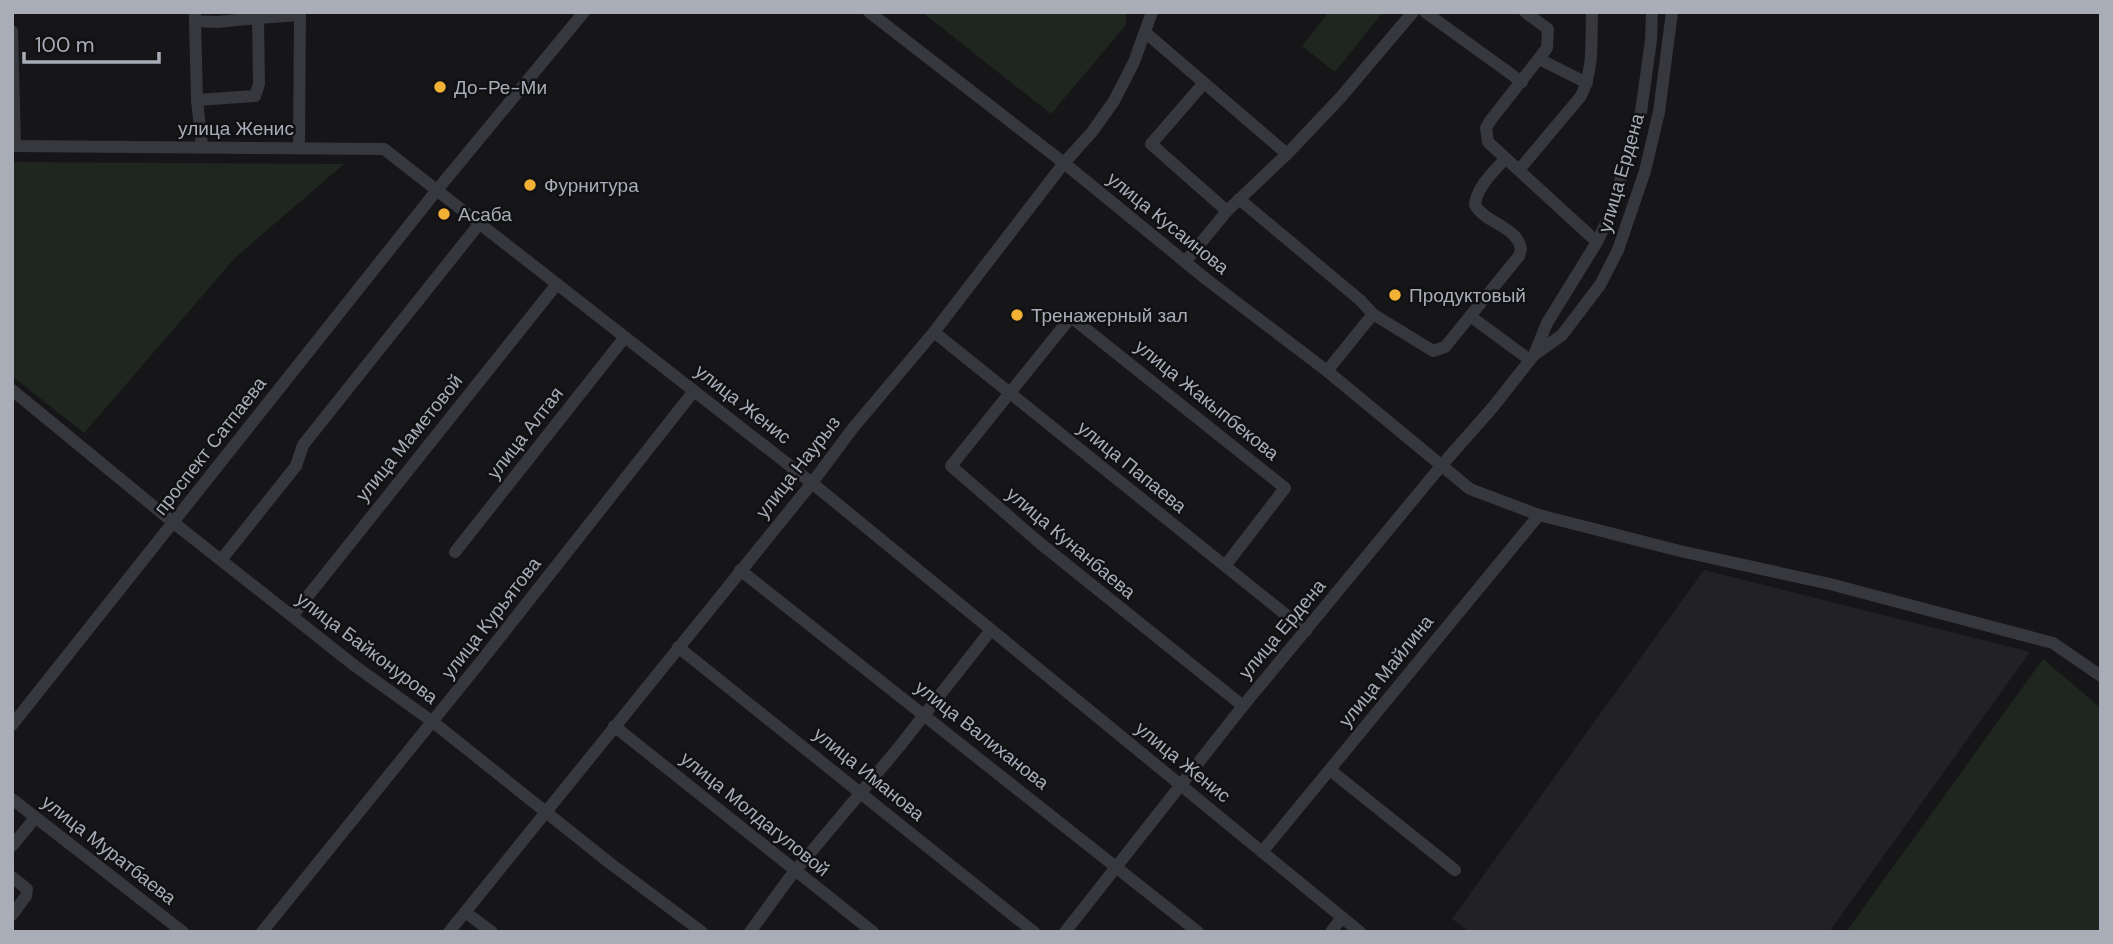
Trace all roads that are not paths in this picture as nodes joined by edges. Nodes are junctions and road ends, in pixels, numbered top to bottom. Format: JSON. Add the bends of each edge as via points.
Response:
{"nodes":[{"id":1,"x":584,"y":12,"type":"edge"},
{"id":2,"x":869,"y":12,"type":"edge"},
{"id":3,"x":1152,"y":12,"type":"edge"},
{"id":4,"x":1413,"y":12,"type":"edge"},
{"id":5,"x":1425,"y":12,"type":"edge"},
{"id":6,"x":1525,"y":12,"type":"edge"},
{"id":7,"x":1592,"y":12,"type":"edge"},
{"id":8,"x":1652,"y":12,"type":"edge"},
{"id":9,"x":1672,"y":12,"type":"edge"},
{"id":10,"x":300,"y":14,"type":"edge"},
{"id":11,"x":195,"y":17,"type":"edge"},
{"id":12,"x":216,"y":17,"type":"edge"},
{"id":13,"x":258,"y":18,"type":"junction"},
{"id":14,"x":12,"y":31,"type":"edge"},
{"id":15,"x":1146,"y":33,"type":"junction"},
{"id":16,"x":1539,"y":60,"type":"junction"},
{"id":17,"x":1522,"y":82,"type":"junction"},
{"id":18,"x":1204,"y":83,"type":"junction"},
{"id":19,"x":1587,"y":83,"type":"junction"},
{"id":20,"x":197,"y":100,"type":"junction"},
{"id":21,"x":14,"y":146,"type":"edge"},
{"id":22,"x":202,"y":147,"type":"junction"},
{"id":23,"x":299,"y":147,"type":"junction"},
{"id":24,"x":1287,"y":154,"type":"junction"},
{"id":25,"x":1505,"y":159,"type":"junction"},
{"id":26,"x":1064,"y":163,"type":"junction"},
{"id":27,"x":1519,"y":170,"type":"junction"},
{"id":28,"x":437,"y":190,"type":"junction"},
{"id":29,"x":1240,"y":199,"type":"junction"},
{"id":30,"x":1227,"y":211,"type":"junction"},
{"id":31,"x":480,"y":223,"type":"junction"},
{"id":32,"x":1597,"y":242,"type":"junction"},
{"id":33,"x":1185,"y":262,"type":"junction"},
{"id":34,"x":557,"y":284,"type":"junction"},
{"id":35,"x":1373,"y":314,"type":"junction"},
{"id":36,"x":1470,"y":316,"type":"junction"},
{"id":37,"x":934,"y":332,"type":"junction"},
{"id":38,"x":625,"y":337,"type":"junction"},
{"id":39,"x":1532,"y":358,"type":"junction"},
{"id":40,"x":1327,"y":371,"type":"junction"},
{"id":41,"x":12,"y":390,"type":"edge"},
{"id":42,"x":694,"y":391,"type":"junction"},
{"id":43,"x":1010,"y":392,"type":"junction"},
{"id":44,"x":1441,"y":466,"type":"junction"},
{"id":45,"x":812,"y":483,"type":"junction"},
{"id":46,"x":1539,"y":516,"type":"junction"},
{"id":47,"x":174,"y":523,"type":"junction"},
{"id":48,"x":455,"y":552,"type":"dead end"},
{"id":49,"x":221,"y":561,"type":"junction"},
{"id":50,"x":1225,"y":566,"type":"junction"},
{"id":51,"x":740,"y":570,"type":"junction"},
{"id":52,"x":292,"y":616,"type":"junction"},
{"id":53,"x":991,"y":630,"type":"junction"},
{"id":54,"x":1306,"y":631,"type":"junction"},
{"id":55,"x":678,"y":647,"type":"junction"},
{"id":56,"x":2101,"y":676,"type":"edge"},
{"id":57,"x":12,"y":701,"type":"edge"},
{"id":58,"x":1243,"y":706,"type":"junction"},
{"id":59,"x":24,"y":710,"type":"junction"},
{"id":60,"x":925,"y":714,"type":"junction"},
{"id":61,"x":433,"y":722,"type":"junction"},
{"id":62,"x":12,"y":725,"type":"edge"},
{"id":63,"x":614,"y":726,"type":"junction"},
{"id":64,"x":1329,"y":770,"type":"junction"},
{"id":65,"x":1180,"y":784,"type":"junction"},
{"id":66,"x":861,"y":793,"type":"junction"},
{"id":67,"x":12,"y":799,"type":"edge"},
{"id":68,"x":546,"y":813,"type":"junction"},
{"id":69,"x":35,"y":818,"type":"junction"},
{"id":70,"x":14,"y":841,"type":"edge"},
{"id":71,"x":1262,"y":852,"type":"junction"},
{"id":72,"x":1116,"y":866,"type":"junction"},
{"id":73,"x":1455,"y":870,"type":"dead end"},
{"id":74,"x":796,"y":871,"type":"junction"},
{"id":75,"x":12,"y":877,"type":"edge"},
{"id":76,"x":466,"y":912,"type":"junction"},
{"id":77,"x":12,"y":915,"type":"edge"},
{"id":78,"x":1342,"y":917,"type":"junction"},
{"id":79,"x":183,"y":932,"type":"edge"},
{"id":80,"x":262,"y":932,"type":"edge"},
{"id":81,"x":449,"y":932,"type":"edge"},
{"id":82,"x":492,"y":932,"type":"edge"},
{"id":83,"x":702,"y":932,"type":"edge"},
{"id":84,"x":750,"y":932,"type":"edge"},
{"id":85,"x":873,"y":932,"type":"edge"},
{"id":86,"x":1034,"y":932,"type":"edge"},
{"id":87,"x":1065,"y":932,"type":"edge"},
{"id":88,"x":1198,"y":932,"type":"edge"},
{"id":89,"x":1331,"y":932,"type":"edge"},
{"id":90,"x":1360,"y":932,"type":"edge"}],
"edges":[{"from":1,"to":28,"type":"street","name":"проспект Сатпаева"},
{"from":2,"to":26,"type":"street","name":"улица Кусаинова"},
{"from":3,"to":15,"type":"street","name":"улица Наурыз"},
{"from":4,"to":24,"type":"street"},
{"from":5,"to":17,"type":"street"},
{"from":6,"to":16,"type":"street","via":[[1548,29]]},
{"from":7,"to":19,"type":"street"},
{"from":8,"to":32,"type":"street","name":"улица Ердена","via":[[1641,112]]},
{"from":9,"to":39,"type":"street","name":"улица Ердена","via":[[1656,124],[1618,250],[1600,285],[1562,335]]},
{"from":10,"to":13,"type":"street"},
{"from":10,"to":23,"type":"street"},
{"from":11,"to":12,"type":"street"},
{"from":11,"to":20,"type":"street"},
{"from":12,"to":13,"type":"street"},
{"from":13,"to":20,"type":"street","via":[[259,84],[255,96]]},
{"from":14,"to":21,"type":"street"},
{"from":15,"to":18,"type":"street"},
{"from":15,"to":26,"type":"street","name":"улица Наурыз","via":[[1114,101]]},
{"from":16,"to":17,"type":"street"},
{"from":16,"to":19,"type":"street"},
{"from":17,"to":25,"type":"street","via":[[1486,128],[1488,142]]},
{"from":18,"to":24,"type":"street"},
{"from":18,"to":30,"type":"street","via":[[1151,144]]},
{"from":19,"to":27,"type":"street"},
{"from":20,"to":22,"type":"street"},
{"from":21,"to":22,"type":"street","name":"улица Женис"},
{"from":22,"to":23,"type":"street","name":"улица Женис"},
{"from":23,"to":28,"type":"street","name":"улица Женис","via":[[384,149]]},
{"from":24,"to":29,"type":"street"},
{"from":25,"to":27,"type":"street"},
{"from":25,"to":36,"type":"street","via":[[1481,188],[1475,205],[1516,236],[1521,249]]},
{"from":26,"to":33,"type":"street","name":"улица Кусаинова"},
{"from":26,"to":37,"type":"street","name":"улица Наурыз"},
{"from":27,"to":32,"type":"street"},
{"from":28,"to":31,"type":"street","name":"улица Женис"},
{"from":28,"to":47,"type":"street","name":"проспект Сатпаева"},
{"from":29,"to":30,"type":"street"},
{"from":29,"to":35,"type":"street"},
{"from":30,"to":33,"type":"street"},
{"from":31,"to":34,"type":"street","name":"улица Женис"},
{"from":31,"to":49,"type":"street","via":[[303,445],[296,466]]},
{"from":32,"to":39,"type":"street","name":"улица Ердена","via":[[1547,323]]},
{"from":33,"to":40,"type":"street","name":"улица Кусаинова"},
{"from":34,"to":38,"type":"street","name":"улица Женис"},
{"from":34,"to":52,"type":"street","name":"улица Маметовой"},
{"from":35,"to":36,"type":"street","via":[[1433,351],[1446,347]]},
{"from":35,"to":40,"type":"street"},
{"from":36,"to":39,"type":"street"},
{"from":37,"to":43,"type":"street","name":"улица Папаева"},
{"from":37,"to":45,"type":"street","name":"улица Наурыз"},
{"from":38,"to":42,"type":"street","name":"улица Женис"},
{"from":38,"to":48,"type":"street","name":"улица Алтая"},
{"from":39,"to":44,"type":"street","name":"улица Ердена"},
{"from":40,"to":44,"type":"street","name":"улица Кусаинова"},
{"from":41,"to":47,"type":"street","name":"улица Байконурова"},
{"from":42,"to":45,"type":"street","name":"улица Женис"},
{"from":42,"to":61,"type":"street","name":"улица Курьятова"},
{"from":43,"to":50,"type":"street","name":"улица Папаева"},
{"from":43,"to":50,"type":"street","name":"улица Жакыпбекова","via":[[1074,317],[1284,486]]},
{"from":43,"to":58,"type":"street","name":"улица Кунанбаева","via":[[950,466]]},
{"from":44,"to":46,"type":"street","name":"улица Кусаинова","via":[[1470,489]]},
{"from":44,"to":54,"type":"street","name":"улица Ердена"},
{"from":45,"to":51,"type":"street","name":"улица Наурыз"},
{"from":45,"to":53,"type":"street","name":"улица Женис"},
{"from":46,"to":56,"type":"street","name":"улица Кусаинова","via":[[1830,584],[2053,643]]},
{"from":46,"to":64,"type":"street","name":"улица Майлина"},
{"from":47,"to":49,"type":"street","name":"улица Байконурова"},
{"from":47,"to":59,"type":"street","name":"проспект Сатпаева"},
{"from":49,"to":52,"type":"street","name":"улица Байконурова"},
{"from":50,"to":54,"type":"street","name":"улица Папаева"},
{"from":51,"to":55,"type":"street","name":"улица Наурыз"},
{"from":51,"to":60,"type":"street","name":"улица Валиханова"},
{"from":52,"to":61,"type":"street","name":"улица Байконурова"},
{"from":53,"to":60,"type":"street"},
{"from":53,"to":65,"type":"street","name":"улица Женис"},
{"from":54,"to":58,"type":"street","name":"улица Ердена"},
{"from":55,"to":63,"type":"street","name":"улица Наурыз"},
{"from":55,"to":66,"type":"street","name":"улица Иманова"},
{"from":57,"to":59,"type":"street"},
{"from":58,"to":65,"type":"street","name":"улица Ердена"},
{"from":59,"to":62,"type":"street","name":"проспект Сатпаева"},
{"from":60,"to":66,"type":"street"},
{"from":60,"to":72,"type":"street","name":"улица Валиханова"},
{"from":61,"to":68,"type":"street","name":"улица Байконурова"},
{"from":61,"to":80,"type":"street","name":"улица Курьятова"},
{"from":63,"to":68,"type":"street","name":"улица Наурыз"},
{"from":63,"to":74,"type":"street","name":"улица Молдагуловой"},
{"from":64,"to":71,"type":"street","name":"улица Майлина"},
{"from":64,"to":73,"type":"street"},
{"from":65,"to":71,"type":"street","name":"улица Женис"},
{"from":65,"to":72,"type":"street","name":"улица Ердена"},
{"from":66,"to":74,"type":"street"},
{"from":66,"to":86,"type":"street","name":"улица Иманова"},
{"from":67,"to":69,"type":"street","name":"улица Муратбаева"},
{"from":68,"to":76,"type":"street","name":"улица Наурыз"},
{"from":68,"to":83,"type":"street","name":"улица Байконурова"},
{"from":69,"to":70,"type":"street"},
{"from":69,"to":79,"type":"street","name":"улица Муратбаева"},
{"from":71,"to":78,"type":"street","name":"улица Женис"},
{"from":72,"to":87,"type":"street","name":"улица Ердена"},
{"from":72,"to":88,"type":"street","name":"улица Валиханова"},
{"from":74,"to":84,"type":"street"},
{"from":74,"to":85,"type":"street","name":"улица Молдагуловой"},
{"from":75,"to":77,"type":"street","via":[[27,890]]},
{"from":76,"to":81,"type":"street","name":"улица Наурыз"},
{"from":76,"to":82,"type":"street"},
{"from":78,"to":89,"type":"street"},
{"from":78,"to":90,"type":"street","name":"улица Женис"}]}
